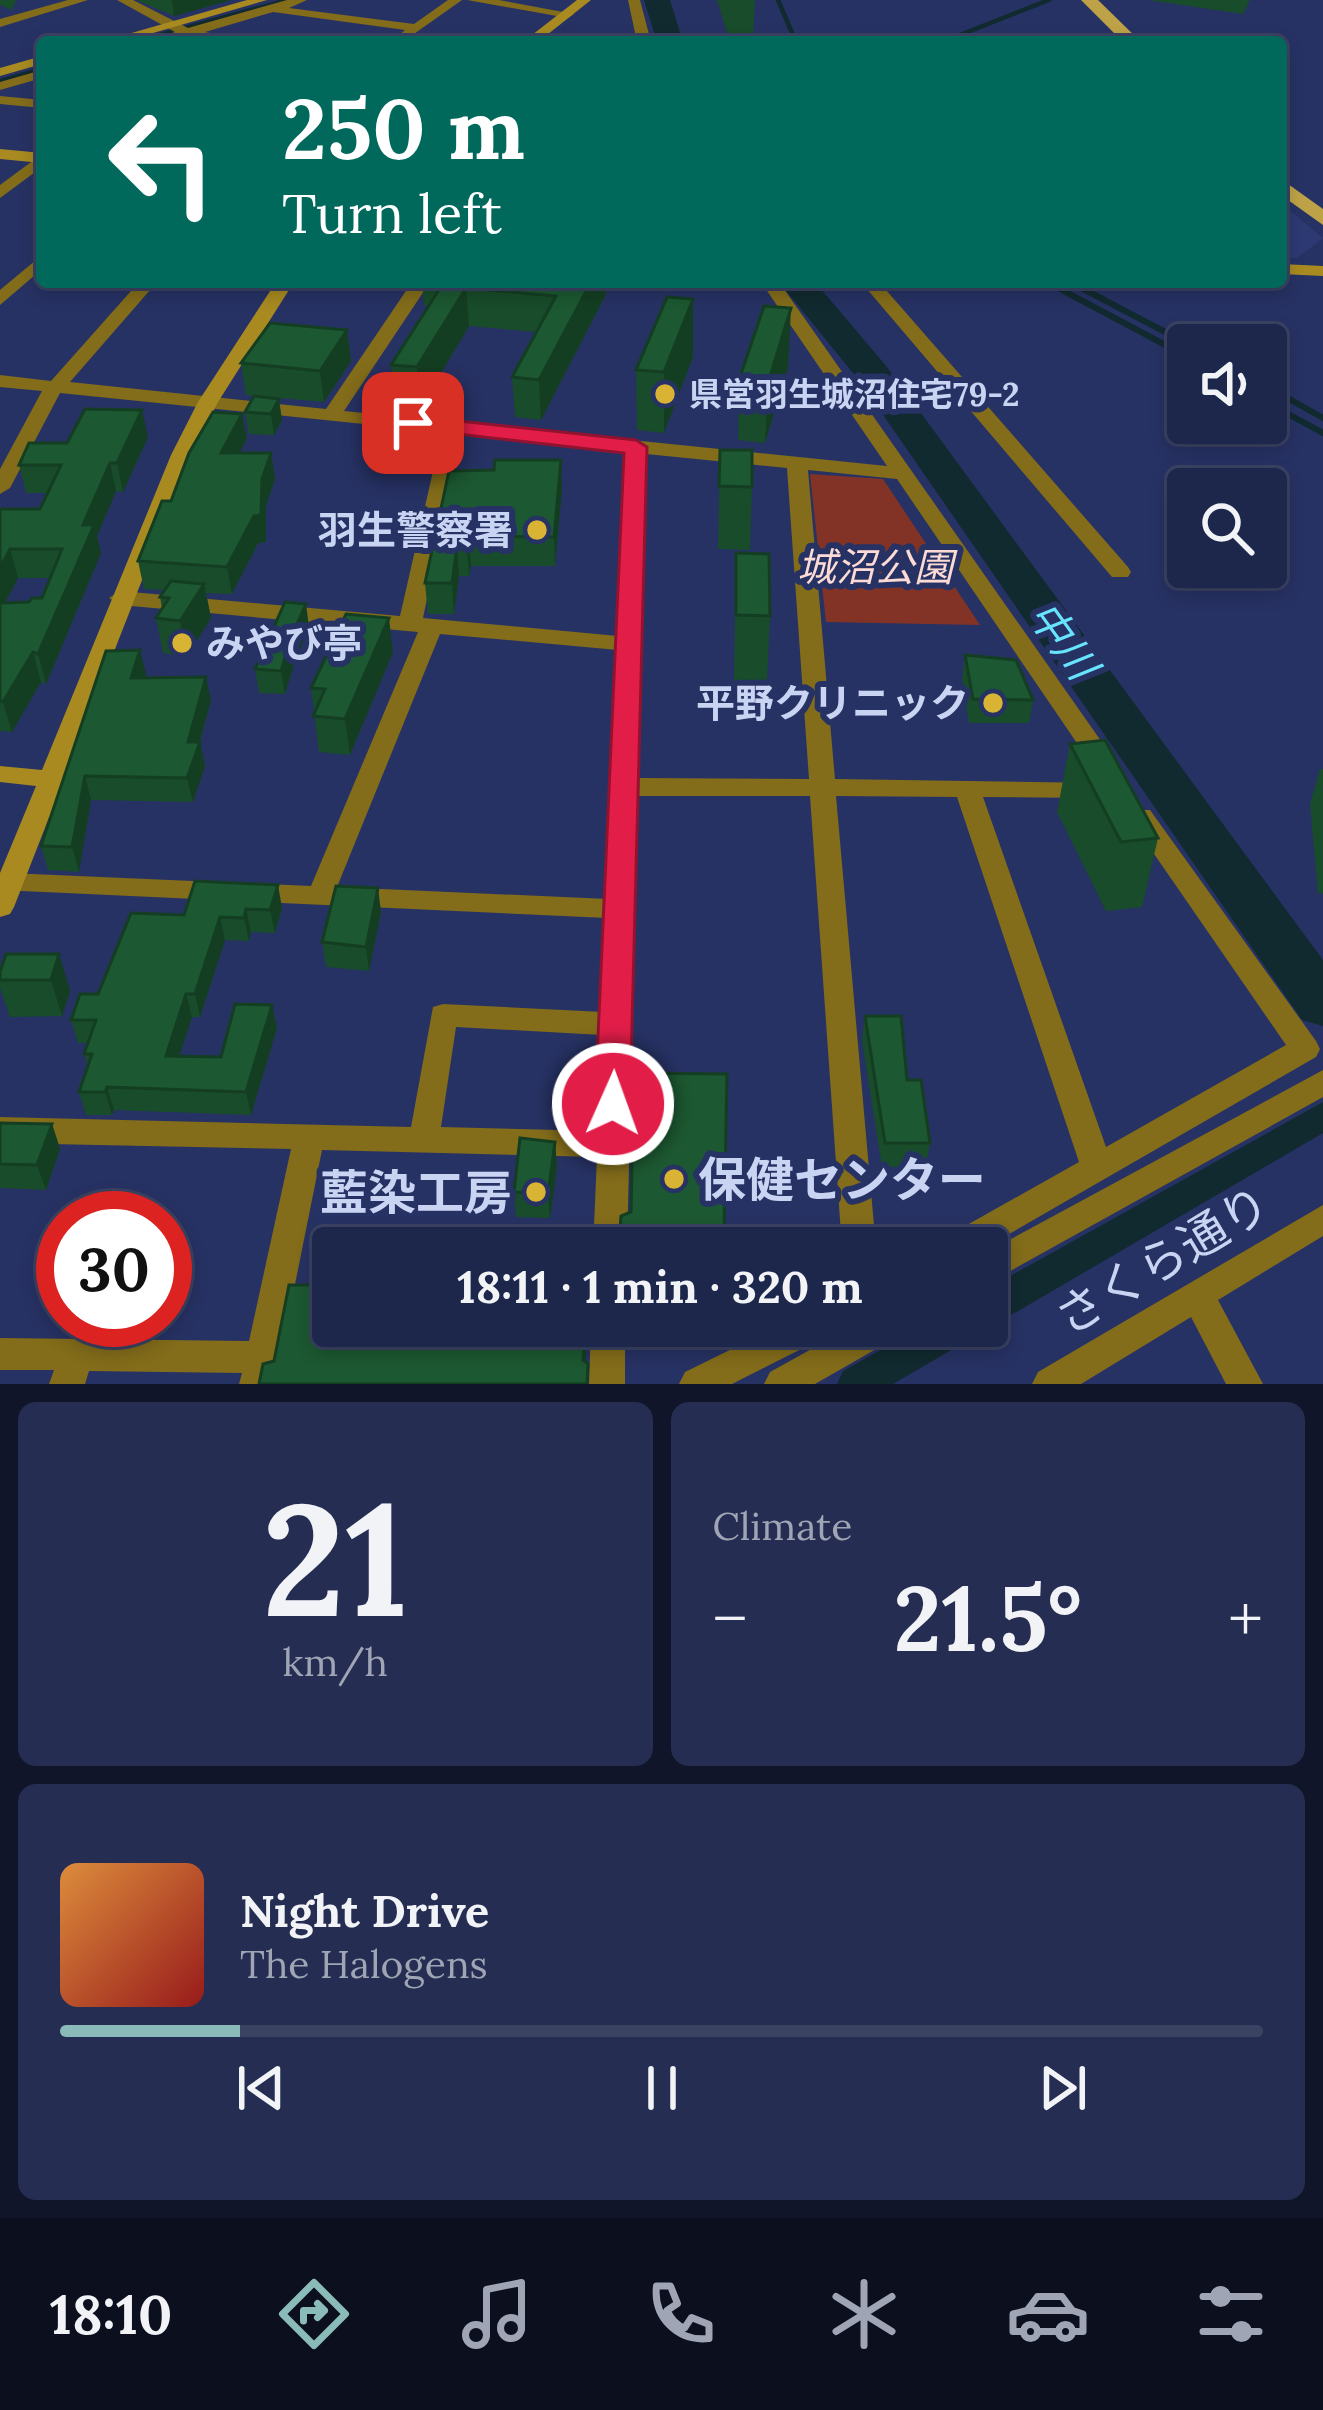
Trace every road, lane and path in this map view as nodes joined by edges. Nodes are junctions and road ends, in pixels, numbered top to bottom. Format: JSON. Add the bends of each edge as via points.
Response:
{"nodes":[{"id":1,"x":82,"y":0,"type":"edge"},
{"id":2,"x":110,"y":0,"type":"edge"},
{"id":3,"x":123,"y":0,"type":"edge"},
{"id":4,"x":302,"y":0,"type":"edge"},
{"id":5,"x":456,"y":0,"type":"edge"},
{"id":6,"x":473,"y":0,"type":"edge"},
{"id":7,"x":585,"y":0,"type":"edge"},
{"id":8,"x":634,"y":0,"type":"edge"},
{"id":9,"x":1071,"y":0,"type":"edge"},
{"id":10,"x":1089,"y":0,"type":"edge"},
{"id":11,"x":266,"y":4,"type":"edge"},
{"id":12,"x":568,"y":14,"type":"junction"},
{"id":13,"x":0,"y":23,"type":"edge"},
{"id":14,"x":167,"y":25,"type":"junction"},
{"id":15,"x":416,"y":28,"type":"junction"},
{"id":16,"x":187,"y":33,"type":"junction"},
{"id":17,"x":128,"y":36,"type":"edge"},
{"id":18,"x":176,"y":36,"type":"edge"},
{"id":19,"x":207,"y":36,"type":"edge"},
{"id":20,"x":406,"y":36,"type":"edge"},
{"id":21,"x":538,"y":36,"type":"edge"},
{"id":22,"x":643,"y":36,"type":"edge"},
{"id":23,"x":1109,"y":36,"type":"edge"},
{"id":24,"x":1127,"y":36,"type":"edge"},
{"id":25,"x":36,"y":62,"type":"edge"},
{"id":26,"x":0,"y":72,"type":"edge"},
{"id":27,"x":36,"y":76,"type":"edge"},
{"id":28,"x":0,"y":86,"type":"edge"},
{"id":29,"x":0,"y":100,"type":"edge"},
{"id":30,"x":36,"y":103,"type":"edge"},
{"id":31,"x":0,"y":154,"type":"edge"},
{"id":32,"x":36,"y":158,"type":"edge"},
{"id":33,"x":36,"y":164,"type":"edge"},
{"id":34,"x":1287,"y":173,"type":"edge"},
{"id":35,"x":1287,"y":190,"type":"edge"},
{"id":36,"x":0,"y":193,"type":"edge"},
{"id":37,"x":1323,"y":201,"type":"edge"},
{"id":38,"x":1323,"y":219,"type":"edge"},
{"id":39,"x":36,"y":266,"type":"edge"},
{"id":40,"x":1287,"y":269,"type":"edge"},
{"id":41,"x":1323,"y":271,"type":"edge"},
{"id":42,"x":143,"y":288,"type":"edge"},
{"id":43,"x":281,"y":288,"type":"edge"},
{"id":44,"x":417,"y":288,"type":"edge"},
{"id":45,"x":774,"y":288,"type":"edge"},
{"id":46,"x":876,"y":288,"type":"edge"},
{"id":47,"x":0,"y":300,"type":"edge"},
{"id":48,"x":0,"y":381,"type":"edge"},
{"id":49,"x":55,"y":386,"type":"junction"},
{"id":50,"x":208,"y":402,"type":"junction"},
{"id":51,"x":332,"y":414,"type":"junction"},
{"id":52,"x":453,"y":427,"type":"junction"},
{"id":53,"x":636,"y":447,"type":"junction"},
{"id":54,"x":797,"y":465,"type":"junction"},
{"id":55,"x":903,"y":474,"type":"junction"},
{"id":56,"x":0,"y":488,"type":"edge"},
{"id":57,"x":1120,"y":572,"type":"dead end"},
{"id":58,"x":120,"y":598,"type":"junction"},
{"id":59,"x":421,"y":625,"type":"junction"},
{"id":60,"x":628,"y":644,"type":"junction"},
{"id":61,"x":0,"y":774,"type":"edge"},
{"id":62,"x":48,"y":779,"type":"junction"},
{"id":63,"x":626,"y":787,"type":"junction"},
{"id":64,"x":825,"y":788,"type":"junction"},
{"id":65,"x":967,"y":788,"type":"junction"},
{"id":66,"x":1121,"y":789,"type":"junction"},
{"id":67,"x":321,"y":894,"type":"junction"},
{"id":68,"x":5,"y":895,"type":"edge"},
{"id":69,"x":620,"y":909,"type":"junction"},
{"id":70,"x":616,"y":1024,"type":"junction"},
{"id":71,"x":1323,"y":1082,"type":"edge"},
{"id":72,"x":0,"y":1130,"type":"edge"},
{"id":73,"x":309,"y":1137,"type":"junction"},
{"id":74,"x":424,"y":1140,"type":"junction"},
{"id":75,"x":612,"y":1144,"type":"junction"},
{"id":76,"x":1096,"y":1168,"type":"junction"},
{"id":77,"x":1323,"y":1219,"type":"edge"},
{"id":78,"x":610,"y":1227,"type":"edge"},
{"id":79,"x":858,"y":1227,"type":"edge"},
{"id":80,"x":993,"y":1227,"type":"edge"},
{"id":81,"x":1008,"y":1257,"type":"edge"},
{"id":82,"x":277,"y":1290,"type":"junction"},
{"id":83,"x":312,"y":1290,"type":"edge"},
{"id":84,"x":1198,"y":1297,"type":"junction"},
{"id":85,"x":608,"y":1347,"type":"edge"},
{"id":86,"x":770,"y":1347,"type":"edge"},
{"id":87,"x":848,"y":1347,"type":"edge"},
{"id":88,"x":0,"y":1354,"type":"edge"},
{"id":89,"x":72,"y":1370,"type":"edge"},
{"id":90,"x":260,"y":1371,"type":"edge"},
{"id":91,"x":608,"y":1384,"type":"edge"},
{"id":92,"x":697,"y":1384,"type":"edge"},
{"id":93,"x":782,"y":1384,"type":"edge"},
{"id":94,"x":1050,"y":1384,"type":"edge"},
{"id":95,"x":1245,"y":1384,"type":"edge"}],
"edges":[{"from":1,"to":13,"type":"street"},
{"from":2,"to":14,"type":"street"},
{"from":3,"to":14,"type":"street"},
{"from":4,"to":11,"type":"street"},
{"from":5,"to":15,"type":"street"},
{"from":6,"to":12,"type":"street"},
{"from":7,"to":12,"type":"street"},
{"from":8,"to":22,"type":"street"},
{"from":9,"to":23,"type":"main road"},
{"from":10,"to":24,"type":"main road"},
{"from":11,"to":14,"type":"street"},
{"from":11,"to":15,"type":"street"},
{"from":11,"to":16,"type":"street"},
{"from":12,"to":21,"type":"street"},
{"from":14,"to":16,"type":"street"},
{"from":14,"to":17,"type":"street"},
{"from":15,"to":20,"type":"street"},
{"from":16,"to":18,"type":"street"},
{"from":16,"to":19,"type":"street"},
{"from":25,"to":26,"type":"street"},
{"from":27,"to":28,"type":"street"},
{"from":29,"to":30,"type":"street"},
{"from":31,"to":32,"type":"street"},
{"from":33,"to":36,"type":"street"},
{"from":34,"to":37,"type":"main road"},
{"from":35,"to":38,"type":"main road"},
{"from":39,"to":47,"type":"street"},
{"from":40,"to":41,"type":"street"},
{"from":42,"to":49,"type":"street"},
{"from":43,"to":50,"type":"street"},
{"from":44,"to":51,"type":"street"},
{"from":45,"to":55,"type":"street"},
{"from":46,"to":57,"type":"street"},
{"from":48,"to":49,"type":"street"},
{"from":49,"to":50,"type":"street"},
{"from":49,"to":56,"type":"street"},
{"from":50,"to":51,"type":"street"},
{"from":50,"to":58,"type":"street"},
{"from":51,"to":52,"type":"street"},
{"from":52,"to":53,"type":"street"},
{"from":52,"to":59,"type":"street"},
{"from":53,"to":54,"type":"street"},
{"from":53,"to":60,"type":"street"},
{"from":54,"to":55,"type":"street"},
{"from":54,"to":64,"type":"street"},
{"from":55,"to":66,"type":"street"},
{"from":58,"to":59,"type":"street"},
{"from":58,"to":62,"type":"street"},
{"from":59,"to":60,"type":"street"},
{"from":59,"to":67,"type":"street"},
{"from":60,"to":63,"type":"street"},
{"from":61,"to":62,"type":"street"},
{"from":62,"to":68,"type":"street"},
{"from":63,"to":64,"type":"street"},
{"from":63,"to":69,"type":"street"},
{"from":64,"to":65,"type":"street"},
{"from":64,"to":79,"type":"street"},
{"from":65,"to":66,"type":"street"},
{"from":65,"to":76,"type":"street"},
{"from":66,"to":76,"type":"street","via":[[1305,1049]]},
{"from":67,"to":68,"type":"street"},
{"from":67,"to":69,"type":"street"},
{"from":69,"to":70,"type":"street"},
{"from":70,"to":74,"type":"street","via":[[443,1015]]},
{"from":70,"to":75,"type":"street"},
{"from":71,"to":81,"type":"street"},
{"from":72,"to":73,"type":"street"},
{"from":73,"to":74,"type":"street"},
{"from":73,"to":82,"type":"street"},
{"from":74,"to":75,"type":"street"},
{"from":75,"to":78,"type":"street"},
{"from":76,"to":80,"type":"street"},
{"from":77,"to":84,"type":"street","name":"さくら通り"},
{"from":82,"to":83,"type":"street"},
{"from":82,"to":90,"type":"street"},
{"from":84,"to":94,"type":"street","name":"さくら通り"},
{"from":84,"to":95,"type":"street"},
{"from":85,"to":91,"type":"street"},
{"from":86,"to":92,"type":"street"},
{"from":87,"to":93,"type":"street"},
{"from":88,"to":89,"type":"street"},
{"from":89,"to":90,"type":"street"}]}
